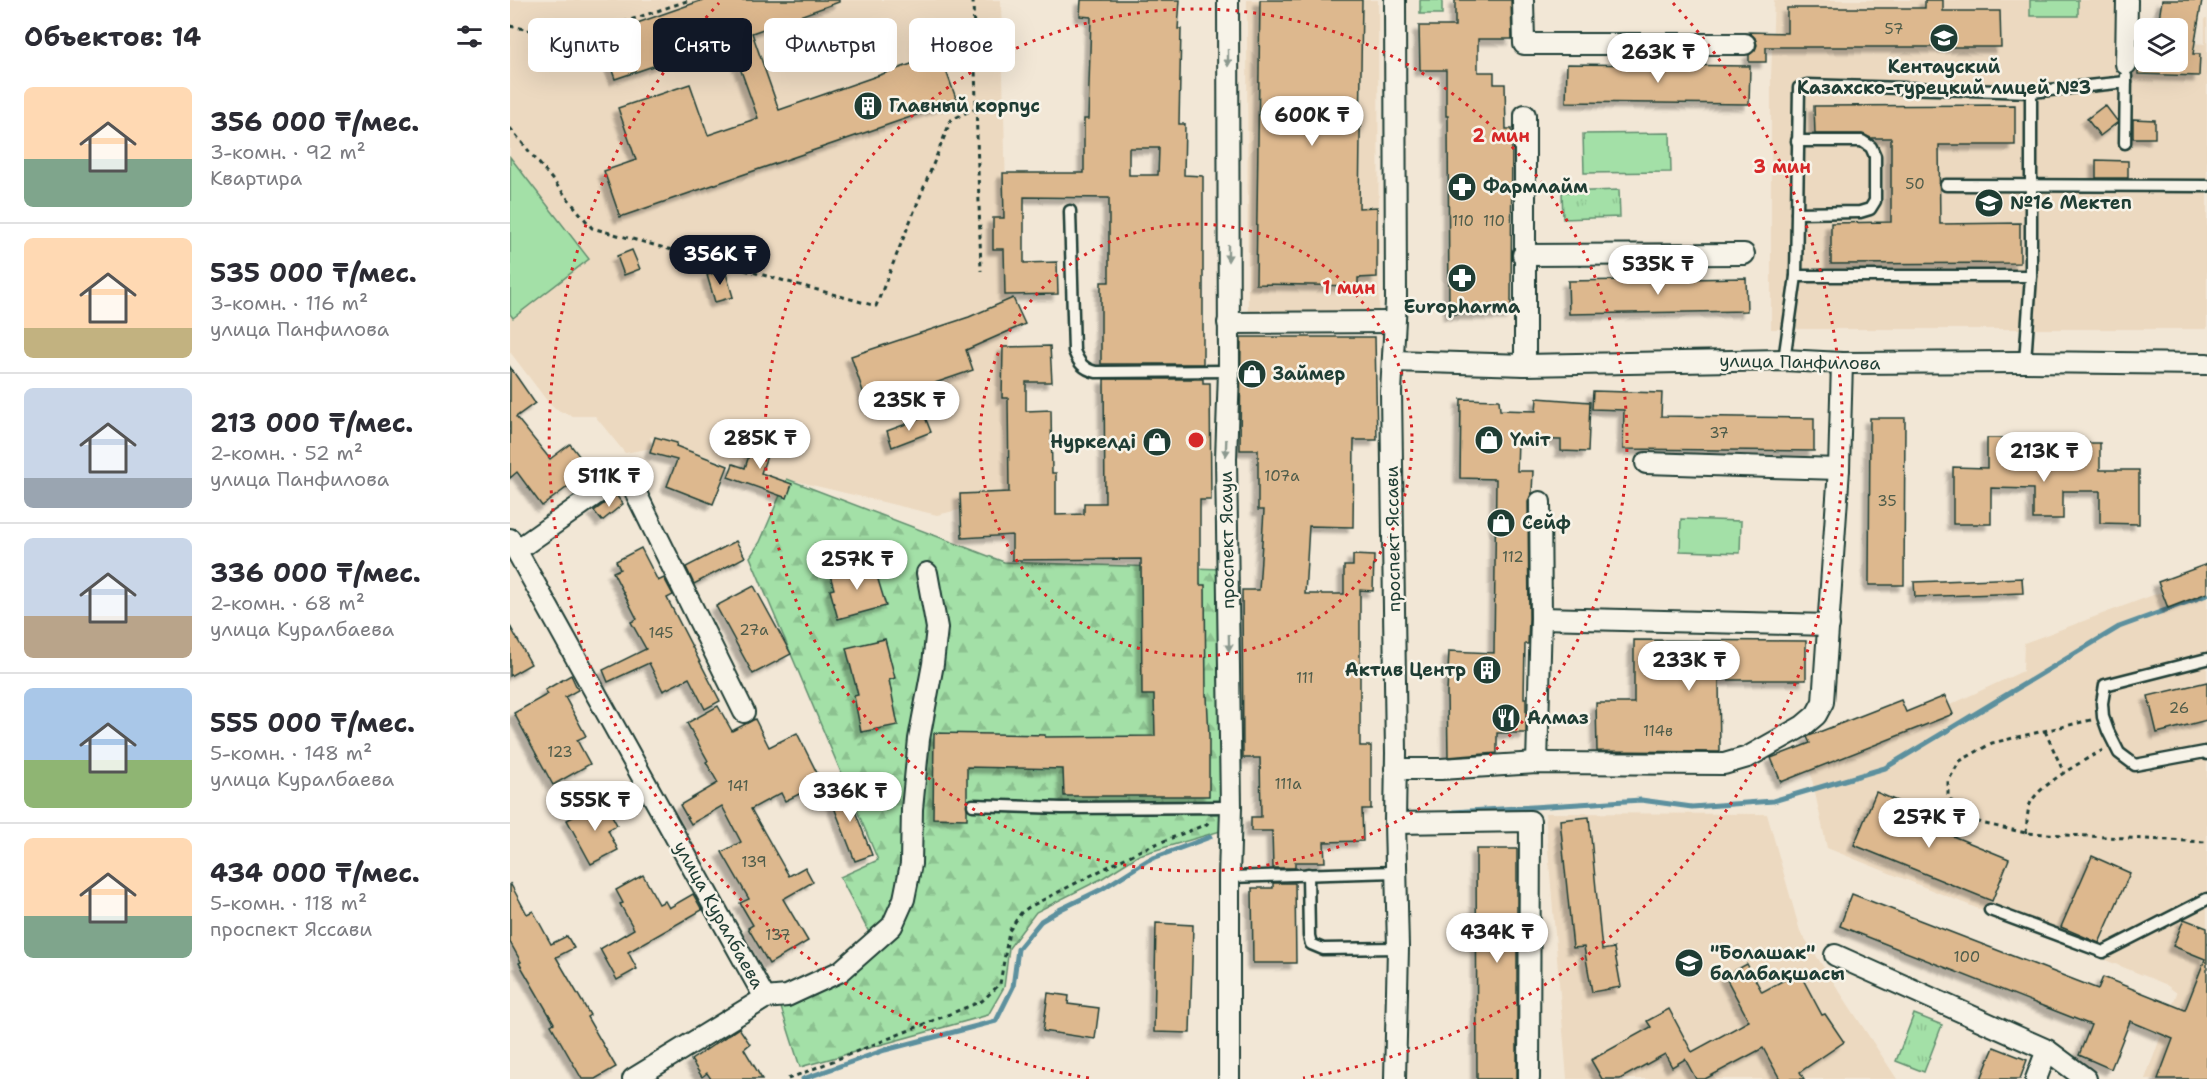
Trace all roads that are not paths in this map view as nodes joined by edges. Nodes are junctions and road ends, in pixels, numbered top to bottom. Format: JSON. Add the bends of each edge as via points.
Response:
{"nodes":[{"id":1,"x":1228,"y":0,"type":"edge"},
{"id":2,"x":1395,"y":0,"type":"edge"},
{"id":3,"x":1523,"y":0,"type":"edge"},
{"id":4,"x":2127,"y":0,"type":"edge"},
{"id":5,"x":1745,"y":44,"type":"dead end"},
{"id":6,"x":2126,"y":73,"type":"junction"},
{"id":7,"x":2031,"y":92,"type":"junction"},
{"id":8,"x":1525,"y":116,"type":"dead end"},
{"id":9,"x":1797,"y":141,"type":"junction"},
{"id":10,"x":2125,"y":143,"type":"dead end"},
{"id":11,"x":2031,"y":185,"type":"junction"},
{"id":12,"x":1946,"y":186,"type":"dead end"},
{"id":13,"x":2207,"y":186,"type":"edge"},
{"id":14,"x":1070,"y":211,"type":"dead end"},
{"id":15,"x":1797,"y":213,"type":"junction"},
{"id":16,"x":1744,"y":254,"type":"dead end"},
{"id":17,"x":1523,"y":255,"type":"junction"},
{"id":18,"x":1796,"y":276,"type":"junction"},
{"id":19,"x":2031,"y":276,"type":"junction"},
{"id":20,"x":1394,"y":321,"type":"junction"},
{"id":21,"x":1228,"y":323,"type":"junction"},
{"id":22,"x":1784,"y":360,"type":"junction"},
{"id":23,"x":1393,"y":362,"type":"junction"},
{"id":24,"x":2025,"y":362,"type":"junction"},
{"id":25,"x":1842,"y":363,"type":"junction"},
{"id":26,"x":2207,"y":364,"type":"edge"},
{"id":27,"x":1525,"y":365,"type":"junction"},
{"id":28,"x":1229,"y":371,"type":"junction"},
{"id":29,"x":1646,"y":464,"type":"dead end"},
{"id":30,"x":1839,"y":469,"type":"junction"},
{"id":31,"x":1540,"y":502,"type":"dead end"},
{"id":32,"x":514,"y":545,"type":"edge"},
{"id":33,"x":927,"y":573,"type":"dead end"},
{"id":34,"x":1541,"y":618,"type":"junction"},
{"id":35,"x":1829,"y":625,"type":"junction"},
{"id":36,"x":2207,"y":659,"type":"edge"},
{"id":37,"x":744,"y":712,"type":"dead end"},
{"id":38,"x":2207,"y":754,"type":"edge"},
{"id":39,"x":1537,"y":763,"type":"junction"},
{"id":40,"x":1395,"y":769,"type":"junction"},
{"id":41,"x":973,"y":805,"type":"dead end"},
{"id":42,"x":1232,"y":807,"type":"junction"},
{"id":43,"x":1395,"y":824,"type":"junction"},
{"id":44,"x":1396,"y":872,"type":"junction"},
{"id":45,"x":1308,"y":874,"type":"junction"},
{"id":46,"x":1229,"y":877,"type":"junction"},
{"id":47,"x":2207,"y":899,"type":"edge"},
{"id":48,"x":1990,"y":910,"type":"dead end"},
{"id":49,"x":1398,"y":948,"type":"junction"},
{"id":50,"x":1835,"y":955,"type":"dead end"},
{"id":51,"x":765,"y":998,"type":"junction"},
{"id":52,"x":2047,"y":1050,"type":"junction"},
{"id":53,"x":633,"y":1079,"type":"edge"},
{"id":54,"x":1229,"y":1079,"type":"edge"},
{"id":55,"x":1395,"y":1079,"type":"edge"},
{"id":56,"x":1529,"y":1079,"type":"edge"},
{"id":57,"x":2036,"y":1079,"type":"edge"},
{"id":58,"x":2086,"y":1079,"type":"edge"}],
"edges":[{"from":1,"to":21,"type":"street","name":"проспект Ясауи","one_way":true},
{"from":2,"to":20,"type":"street","name":"проспект Яссави"},
{"from":3,"to":5,"type":"street","via":[[1524,44]]},
{"from":4,"to":6,"type":"street"},
{"from":6,"to":7,"type":"lane"},
{"from":6,"to":10,"type":"lane"},
{"from":7,"to":9,"type":"lane","via":[[1807,85],[1799,88]]},
{"from":7,"to":11,"type":"lane"},
{"from":8,"to":17,"type":"street"},
{"from":9,"to":15,"type":"lane"},
{"from":9,"to":15,"type":"lane","via":[[1862,141],[1875,156],[1875,201],[1870,209]]},
{"from":11,"to":12,"type":"lane"},
{"from":11,"to":13,"type":"lane"},
{"from":11,"to":19,"type":"lane"},
{"from":14,"to":28,"type":"lane","via":[[1074,351],[1079,363],[1096,372]]},
{"from":15,"to":18,"type":"lane"},
{"from":16,"to":17,"type":"street"},
{"from":17,"to":27,"type":"street"},
{"from":18,"to":19,"type":"lane"},
{"from":18,"to":22,"type":"lane"},
{"from":19,"to":24,"type":"lane"},
{"from":20,"to":21,"type":"street"},
{"from":20,"to":23,"type":"street","name":"проспект Яссави"},
{"from":21,"to":28,"type":"street","name":"проспект Ясауи"},
{"from":22,"to":25,"type":"street","name":"улица Панфилова"},
{"from":22,"to":27,"type":"street","name":"улица Панфилова"},
{"from":23,"to":27,"type":"street","name":"улица Панфилова"},
{"from":23,"to":40,"type":"street","name":"проспект Яссави"},
{"from":24,"to":25,"type":"street","name":"улица Панфилова"},
{"from":24,"to":26,"type":"street","name":"улица Панфилова"},
{"from":25,"to":30,"type":"street"},
{"from":28,"to":42,"type":"street","name":"проспект Ясауи","one_way":true,"via":[[1226,459]]},
{"from":29,"to":30,"type":"street"},
{"from":30,"to":35,"type":"street"},
{"from":31,"to":34,"type":"street"},
{"from":32,"to":37,"type":"street","via":[[626,473]]},
{"from":32,"to":51,"type":"street","name":"улица Куралбаева"},
{"from":33,"to":51,"type":"street","via":[[937,628],[919,739],[911,864],[904,899],[892,926],[841,971],[787,996]]},
{"from":34,"to":35,"type":"street"},
{"from":34,"to":39,"type":"street"},
{"from":35,"to":39,"type":"street","via":[[1823,702],[1816,715],[1748,757],[1724,764]]},
{"from":36,"to":38,"type":"lane","via":[[2105,685],[2102,703],[2114,744],[2135,765]]},
{"from":39,"to":40,"type":"street"},
{"from":40,"to":43,"type":"street","name":"проспект Яссави"},
{"from":41,"to":42,"type":"lane"},
{"from":42,"to":46,"type":"street","name":"проспект Ясауи"},
{"from":43,"to":44,"type":"street","name":"проспект Яссави"},
{"from":43,"to":56,"type":"street","via":[[1530,821]]},
{"from":44,"to":45,"type":"lane"},
{"from":44,"to":49,"type":"street","name":"проспект Яссави"},
{"from":45,"to":46,"type":"lane"},
{"from":45,"to":49,"type":"lane","via":[[1311,944],[1323,949]]},
{"from":46,"to":54,"type":"street","name":"проспект Ясауи"},
{"from":47,"to":48,"type":"lane","via":[[2103,952]]},
{"from":49,"to":55,"type":"street","name":"проспект Яссави"},
{"from":50,"to":52,"type":"street"},
{"from":51,"to":53,"type":"street","name":"улица Куралбаева"},
{"from":52,"to":57,"type":"street"},
{"from":52,"to":58,"type":"street"}]}
